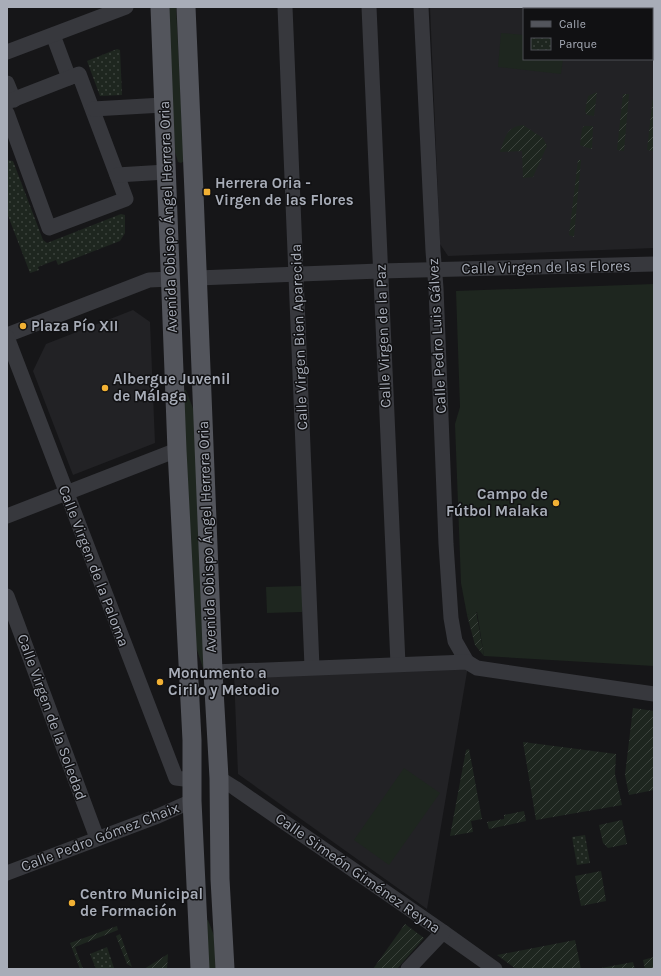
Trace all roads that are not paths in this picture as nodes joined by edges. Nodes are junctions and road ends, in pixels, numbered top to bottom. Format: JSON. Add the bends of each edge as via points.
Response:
{"nodes":[{"id":1,"x":126,"y":7,"type":"edge"},
{"id":2,"x":160,"y":7,"type":"edge"},
{"id":3,"x":186,"y":7,"type":"edge"},
{"id":4,"x":285,"y":7,"type":"edge"},
{"id":5,"x":369,"y":7,"type":"edge"},
{"id":6,"x":422,"y":7,"type":"edge"},
{"id":7,"x":53,"y":35,"type":"junction"},
{"id":8,"x":7,"y":52,"type":"edge"},
{"id":9,"x":69,"y":78,"type":"junction"},
{"id":10,"x":7,"y":83,"type":"edge"},
{"id":11,"x":10,"y":101,"type":"edge"},
{"id":12,"x":163,"y":105,"type":"junction"},
{"id":13,"x":92,"y":109,"type":"junction"},
{"id":14,"x":7,"y":113,"type":"edge"},
{"id":15,"x":12,"y":144,"type":"edge"},
{"id":16,"x":166,"y":172,"type":"junction"},
{"id":17,"x":117,"y":175,"type":"junction"},
{"id":18,"x":654,"y":264,"type":"edge"},
{"id":19,"x":435,"y":270,"type":"junction"},
{"id":20,"x":380,"y":271,"type":"junction"},
{"id":21,"x":296,"y":274,"type":"junction"},
{"id":22,"x":197,"y":278,"type":"junction"},
{"id":23,"x":171,"y":279,"type":"junction"},
{"id":24,"x":7,"y":336,"type":"edge"},
{"id":25,"x":177,"y":450,"type":"junction"},
{"id":26,"x":66,"y":492,"type":"junction"},
{"id":27,"x":7,"y":516,"type":"edge"},
{"id":28,"x":7,"y":596,"type":"edge"},
{"id":29,"x":467,"y":662,"type":"junction"},
{"id":30,"x":398,"y":664,"type":"junction"},
{"id":31,"x":312,"y":668,"type":"junction"},
{"id":32,"x":213,"y":672,"type":"junction"},
{"id":33,"x":654,"y":694,"type":"edge"},
{"id":34,"x":192,"y":740,"type":"junction"},
{"id":35,"x":219,"y":778,"type":"junction"},
{"id":36,"x":192,"y":780,"type":"junction"},
{"id":37,"x":192,"y":801,"type":"junction"},
{"id":38,"x":97,"y":838,"type":"junction"},
{"id":39,"x":8,"y":869,"type":"edge"},
{"id":40,"x":220,"y":879,"type":"junction"},
{"id":41,"x":444,"y":932,"type":"junction"},
{"id":42,"x":200,"y":969,"type":"edge"},
{"id":43,"x":225,"y":969,"type":"edge"},
{"id":44,"x":408,"y":969,"type":"edge"},
{"id":45,"x":496,"y":969,"type":"edge"}],
"edges":[{"from":1,"to":7,"type":"street"},
{"from":2,"to":12,"type":"main road","name":"Avenida Obispo Ángel Herrera Oria"},
{"from":3,"to":22,"type":"main road","name":"Avenida Obispo Ángel Herrera Oria"},
{"from":4,"to":21,"type":"street","name":"Calle Virgen Bien Aparecida"},
{"from":5,"to":20,"type":"street","name":"Calle Virgen de la Paz"},
{"from":6,"to":19,"type":"street","name":"Calle Pedro Luis Gálvez"},
{"from":7,"to":8,"type":"street"},
{"from":7,"to":9,"type":"street"},
{"from":9,"to":11,"type":"street"},
{"from":9,"to":13,"type":"street","via":[[79,74]]},
{"from":10,"to":11,"type":"street"},
{"from":12,"to":13,"type":"street"},
{"from":12,"to":16,"type":"main road","name":"Avenida Obispo Ángel Herrera Oria"},
{"from":13,"to":17,"type":"street"},
{"from":14,"to":15,"type":"street"},
{"from":15,"to":17,"type":"street","via":[[50,228],[126,199]]},
{"from":16,"to":17,"type":"street"},
{"from":16,"to":23,"type":"main road","name":"Avenida Obispo Ángel Herrera Oria"},
{"from":18,"to":19,"type":"street","name":"Calle Virgen de las Flores"},
{"from":19,"to":20,"type":"street","name":"Calle Virgen de las Flores"},
{"from":19,"to":29,"type":"street","name":"Calle Pedro Luis Gálvez","via":[[446,544],[452,618],[455,641]]},
{"from":20,"to":21,"type":"street","name":"Calle Virgen de las Flores"},
{"from":20,"to":30,"type":"street","name":"Calle Virgen de la Paz"},
{"from":21,"to":22,"type":"street","name":"Calle Virgen de las Flores"},
{"from":21,"to":31,"type":"street","name":"Calle Virgen Bien Aparecida"},
{"from":22,"to":23,"type":"main road"},
{"from":22,"to":32,"type":"main road","name":"Avenida Obispo Ángel Herrera Oria"},
{"from":23,"to":24,"type":"street","via":[[150,280]]},
{"from":23,"to":25,"type":"main road","name":"Avenida Obispo Ángel Herrera Oria"},
{"from":24,"to":26,"type":"street","name":"Calle Virgen de la Paloma"},
{"from":25,"to":26,"type":"street"},
{"from":25,"to":34,"type":"main road","name":"Avenida Obispo Ángel Herrera Oria"},
{"from":26,"to":27,"type":"street"},
{"from":26,"to":36,"type":"street","name":"Calle Virgen de la Paloma","via":[[176,778]]},
{"from":28,"to":38,"type":"street","name":"Calle Virgen de la Soledad"},
{"from":29,"to":30,"type":"street"},
{"from":29,"to":33,"type":"street","via":[[478,668]]},
{"from":30,"to":31,"type":"street"},
{"from":31,"to":32,"type":"street"},
{"from":32,"to":35,"type":"main road","name":"Avenida Obispo Ángel Herrera Oria"},
{"from":34,"to":35,"type":"main road","name":"Avenida Obispo Ángel Herrera Oria","via":[[202,766]]},
{"from":34,"to":36,"type":"main road","name":"Avenida Obispo Ángel Herrera Oria"},
{"from":35,"to":36,"type":"main road"},
{"from":35,"to":40,"type":"main road","name":"Avenida Obispo Ángel Herrera Oria"},
{"from":35,"to":41,"type":"street","name":"Calle Simeón Giménez Reyna"},
{"from":36,"to":37,"type":"main road","name":"Avenida Obispo Ángel Herrera Oria"},
{"from":37,"to":38,"type":"street","name":"Calle Pedro Gómez Chaix"},
{"from":37,"to":40,"type":"main road","via":[[205,814]]},
{"from":37,"to":42,"type":"main road","name":"Avenida Obispo Ángel Herrera Oria"},
{"from":38,"to":39,"type":"street","name":"Calle Pedro Gómez Chaix"},
{"from":40,"to":43,"type":"main road","name":"Avenida Obispo Ángel Herrera Oria"},
{"from":41,"to":44,"type":"street"},
{"from":41,"to":45,"type":"street","name":"Calle Simeón Giménez Reyna"}]}
